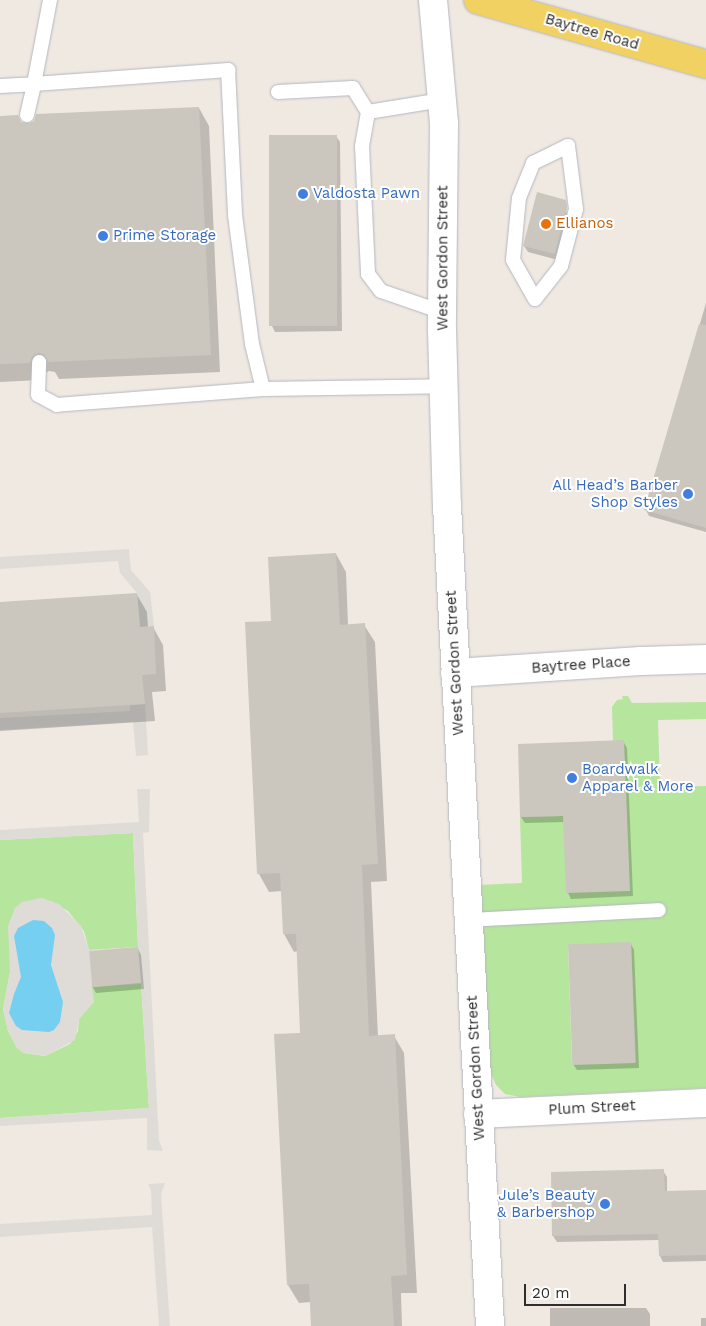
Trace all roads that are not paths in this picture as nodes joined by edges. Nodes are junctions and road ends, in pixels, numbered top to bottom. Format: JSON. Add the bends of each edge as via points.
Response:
{"nodes":[{"id":1,"x":50,"y":0,"type":"edge"},
{"id":2,"x":433,"y":0,"type":"edge"},
{"id":3,"x":478,"y":0,"type":"edge"},
{"id":4,"x":706,"y":64,"type":"edge"},
{"id":5,"x":34,"y":84,"type":"junction"},
{"id":6,"x":0,"y":86,"type":"edge"},
{"id":7,"x":278,"y":92,"type":"dead end"},
{"id":8,"x":442,"y":100,"type":"junction"},
{"id":9,"x":368,"y":112,"type":"junction"},
{"id":10,"x":27,"y":115,"type":"dead end"},
{"id":11,"x":568,"y":146,"type":"joint"},
{"id":12,"x":442,"y":312,"type":"junction"},
{"id":13,"x":39,"y":362,"type":"dead end"},
{"id":14,"x":444,"y":386,"type":"junction"},
{"id":15,"x":264,"y":389,"type":"junction"},
{"id":16,"x":706,"y":659,"type":"edge"},
{"id":17,"x":455,"y":673,"type":"junction"},
{"id":18,"x":659,"y":910,"type":"dead end"},
{"id":19,"x":468,"y":920,"type":"junction"},
{"id":20,"x":706,"y":1103,"type":"edge"},
{"id":21,"x":478,"y":1114,"type":"junction"},
{"id":22,"x":490,"y":1326,"type":"edge"}],
"edges":[{"from":1,"to":5,"type":"lane"},
{"from":2,"to":8,"type":"street","name":"West Gordon Street"},
{"from":3,"to":4,"type":"main road","name":"Baytree Road"},
{"from":5,"to":6,"type":"lane"},
{"from":5,"to":10,"type":"lane"},
{"from":5,"to":15,"type":"lane","via":[[228,70],[235,215],[252,344]]},
{"from":7,"to":9,"type":"lane","via":[[353,88]]},
{"from":8,"to":9,"type":"lane"},
{"from":8,"to":12,"type":"street","name":"West Gordon Street"},
{"from":9,"to":12,"type":"lane","via":[[362,146],[368,274],[380,291]]},
{"from":11,"to":11,"type":"lane","via":[[533,163],[519,198],[513,260],[535,299],[560,266],[576,209]]},
{"from":12,"to":14,"type":"street","name":"West Gordon Street"},
{"from":13,"to":15,"type":"lane","via":[[38,395],[57,405]]},
{"from":14,"to":15,"type":"lane"},
{"from":14,"to":17,"type":"street","name":"West Gordon Street"},
{"from":16,"to":17,"type":"street","name":"Baytree Place"},
{"from":17,"to":19,"type":"street","name":"West Gordon Street"},
{"from":18,"to":19,"type":"lane"},
{"from":19,"to":21,"type":"street","name":"West Gordon Street"},
{"from":20,"to":21,"type":"street","name":"Plum Street"},
{"from":21,"to":22,"type":"street","name":"West Gordon Street"}]}
